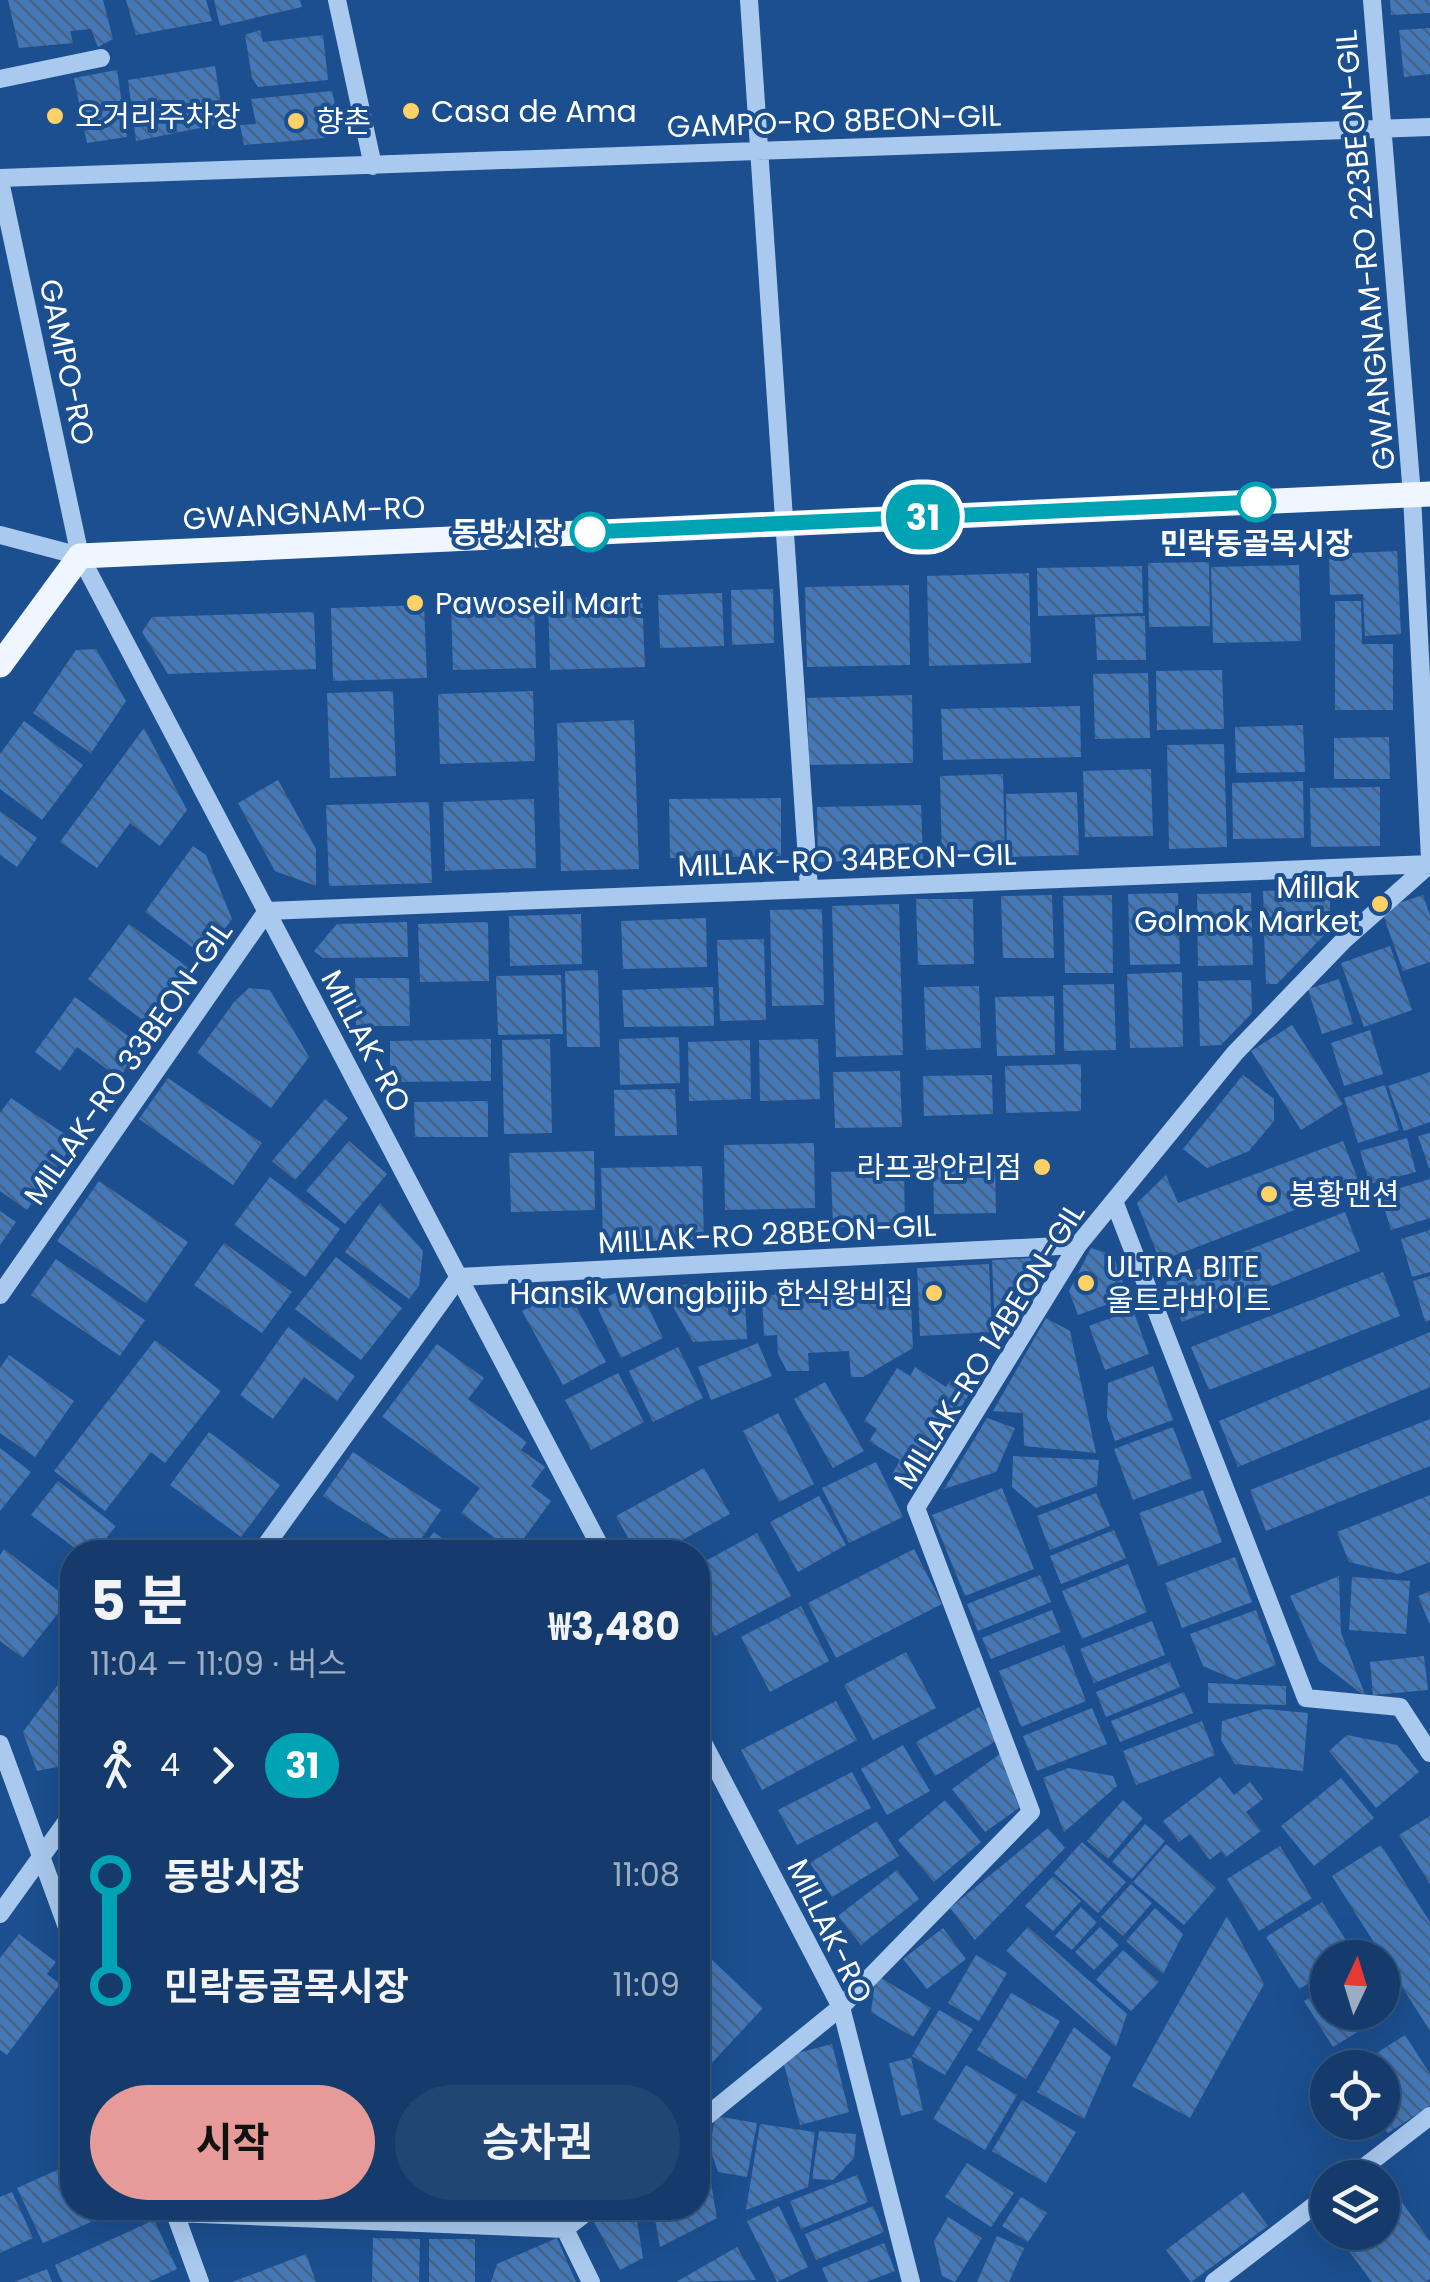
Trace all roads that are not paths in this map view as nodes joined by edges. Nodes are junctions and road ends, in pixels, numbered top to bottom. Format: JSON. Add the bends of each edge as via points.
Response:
{"nodes":[{"id":1,"x":337,"y":0,"type":"edge"},
{"id":2,"x":749,"y":0,"type":"edge"},
{"id":3,"x":1372,"y":0,"type":"edge"},
{"id":4,"x":101,"y":58,"type":"dead end"},
{"id":5,"x":0,"y":79,"type":"edge"},
{"id":6,"x":1430,"y":127,"type":"edge"},
{"id":7,"x":1383,"y":129,"type":"junction"},
{"id":8,"x":760,"y":152,"type":"junction"},
{"id":9,"x":373,"y":166,"type":"junction"},
{"id":10,"x":0,"y":180,"type":"edge"},
{"id":11,"x":1421,"y":494,"type":"edge"},
{"id":12,"x":786,"y":524,"type":"junction"},
{"id":13,"x":0,"y":535,"type":"edge"},
{"id":14,"x":80,"y":556,"type":"junction"},
{"id":15,"x":0,"y":665,"type":"edge"},
{"id":16,"x":1430,"y":862,"type":"edge"},
{"id":17,"x":808,"y":889,"type":"junction"},
{"id":18,"x":267,"y":911,"type":"junction"},
{"id":19,"x":1114,"y":1201,"type":"junction"},
{"id":20,"x":1078,"y":1245,"type":"junction"},
{"id":21,"x":459,"y":1277,"type":"junction"},
{"id":22,"x":0,"y":1295,"type":"edge"},
{"id":23,"x":270,"y":1540,"type":"edge"},
{"id":24,"x":597,"y":1540,"type":"edge"},
{"id":25,"x":0,"y":1744,"type":"edge"},
{"id":26,"x":1430,"y":1753,"type":"edge"},
{"id":27,"x":710,"y":1756,"type":"edge"},
{"id":28,"x":60,"y":1831,"type":"edge"},
{"id":29,"x":41,"y":1857,"type":"junction"},
{"id":30,"x":60,"y":1908,"type":"edge"},
{"id":31,"x":0,"y":1914,"type":"edge"},
{"id":32,"x":841,"y":2007,"type":"junction"},
{"id":33,"x":710,"y":2113,"type":"edge"},
{"id":34,"x":1430,"y":2116,"type":"edge"},
{"id":35,"x":1373,"y":2160,"type":"edge"},
{"id":36,"x":1310,"y":2209,"type":"edge"},
{"id":37,"x":180,"y":2220,"type":"edge"},
{"id":38,"x":390,"y":2220,"type":"edge"},
{"id":39,"x":577,"y":2220,"type":"edge"},
{"id":40,"x":565,"y":2229,"type":"junction"},
{"id":41,"x":200,"y":2282,"type":"edge"},
{"id":42,"x":591,"y":2282,"type":"edge"},
{"id":43,"x":911,"y":2282,"type":"edge"},
{"id":44,"x":1214,"y":2282,"type":"edge"}],
"edges":[{"from":1,"to":9,"type":"street"},
{"from":2,"to":8,"type":"street"},
{"from":3,"to":7,"type":"street","name":"GWANGNAM-RO 223BEON-GIL"},
{"from":4,"to":5,"type":"street"},
{"from":6,"to":7,"type":"street","name":"GAMPO-RO 8BEON-GIL"},
{"from":7,"to":8,"type":"street","name":"GAMPO-RO 8BEON-GIL"},
{"from":7,"to":11,"type":"street","name":"GWANGNAM-RO 223BEON-GIL"},
{"from":8,"to":9,"type":"street","name":"GAMPO-RO 8BEON-GIL"},
{"from":8,"to":12,"type":"street"},
{"from":9,"to":10,"type":"street","name":"GAMPO-RO 8BEON-GIL"},
{"from":10,"to":14,"type":"street","name":"GAMPO-RO"},
{"from":11,"to":12,"type":"main road","name":"GWANGNAM-RO"},
{"from":11,"to":16,"type":"street","name":"GWANGNAM-RO 223BEON-GIL"},
{"from":12,"to":14,"type":"main road","name":"GWANGNAM-RO"},
{"from":12,"to":17,"type":"street"},
{"from":13,"to":14,"type":"street"},
{"from":14,"to":15,"type":"main road"},
{"from":14,"to":18,"type":"street","name":"MILLAK-RO"},
{"from":16,"to":17,"type":"street","name":"MILLAK-RO 34BEON-GIL"},
{"from":16,"to":19,"type":"street","name":"MILLAK-RO 14BEON-GIL","via":[[1235,1053]]},
{"from":17,"to":18,"type":"street","name":"MILLAK-RO 34BEON-GIL"},
{"from":18,"to":21,"type":"street","name":"MILLAK-RO"},
{"from":18,"to":22,"type":"street","name":"MILLAK-RO 33BEON-GIL"},
{"from":19,"to":20,"type":"street","name":"MILLAK-RO 14BEON-GIL"},
{"from":19,"to":26,"type":"street","via":[[1306,1698],[1400,1707]]},
{"from":20,"to":21,"type":"street","name":"MILLAK-RO 28BEON-GIL"},
{"from":20,"to":32,"type":"street","name":"MILLAK-RO 14BEON-GIL","via":[[916,1508],[1031,1812]]},
{"from":21,"to":23,"type":"street"},
{"from":21,"to":24,"type":"street","name":"MILLAK-RO"},
{"from":25,"to":29,"type":"street"},
{"from":27,"to":32,"type":"street","name":"MILLAK-RO"},
{"from":28,"to":29,"type":"street"},
{"from":29,"to":30,"type":"street"},
{"from":29,"to":31,"type":"street"},
{"from":32,"to":33,"type":"street"},
{"from":32,"to":43,"type":"street","name":"MILLAK-RO"},
{"from":34,"to":35,"type":"street"},
{"from":36,"to":44,"type":"street"},
{"from":37,"to":41,"type":"street"},
{"from":38,"to":40,"type":"street"},
{"from":39,"to":40,"type":"street"},
{"from":40,"to":42,"type":"street"}]}
